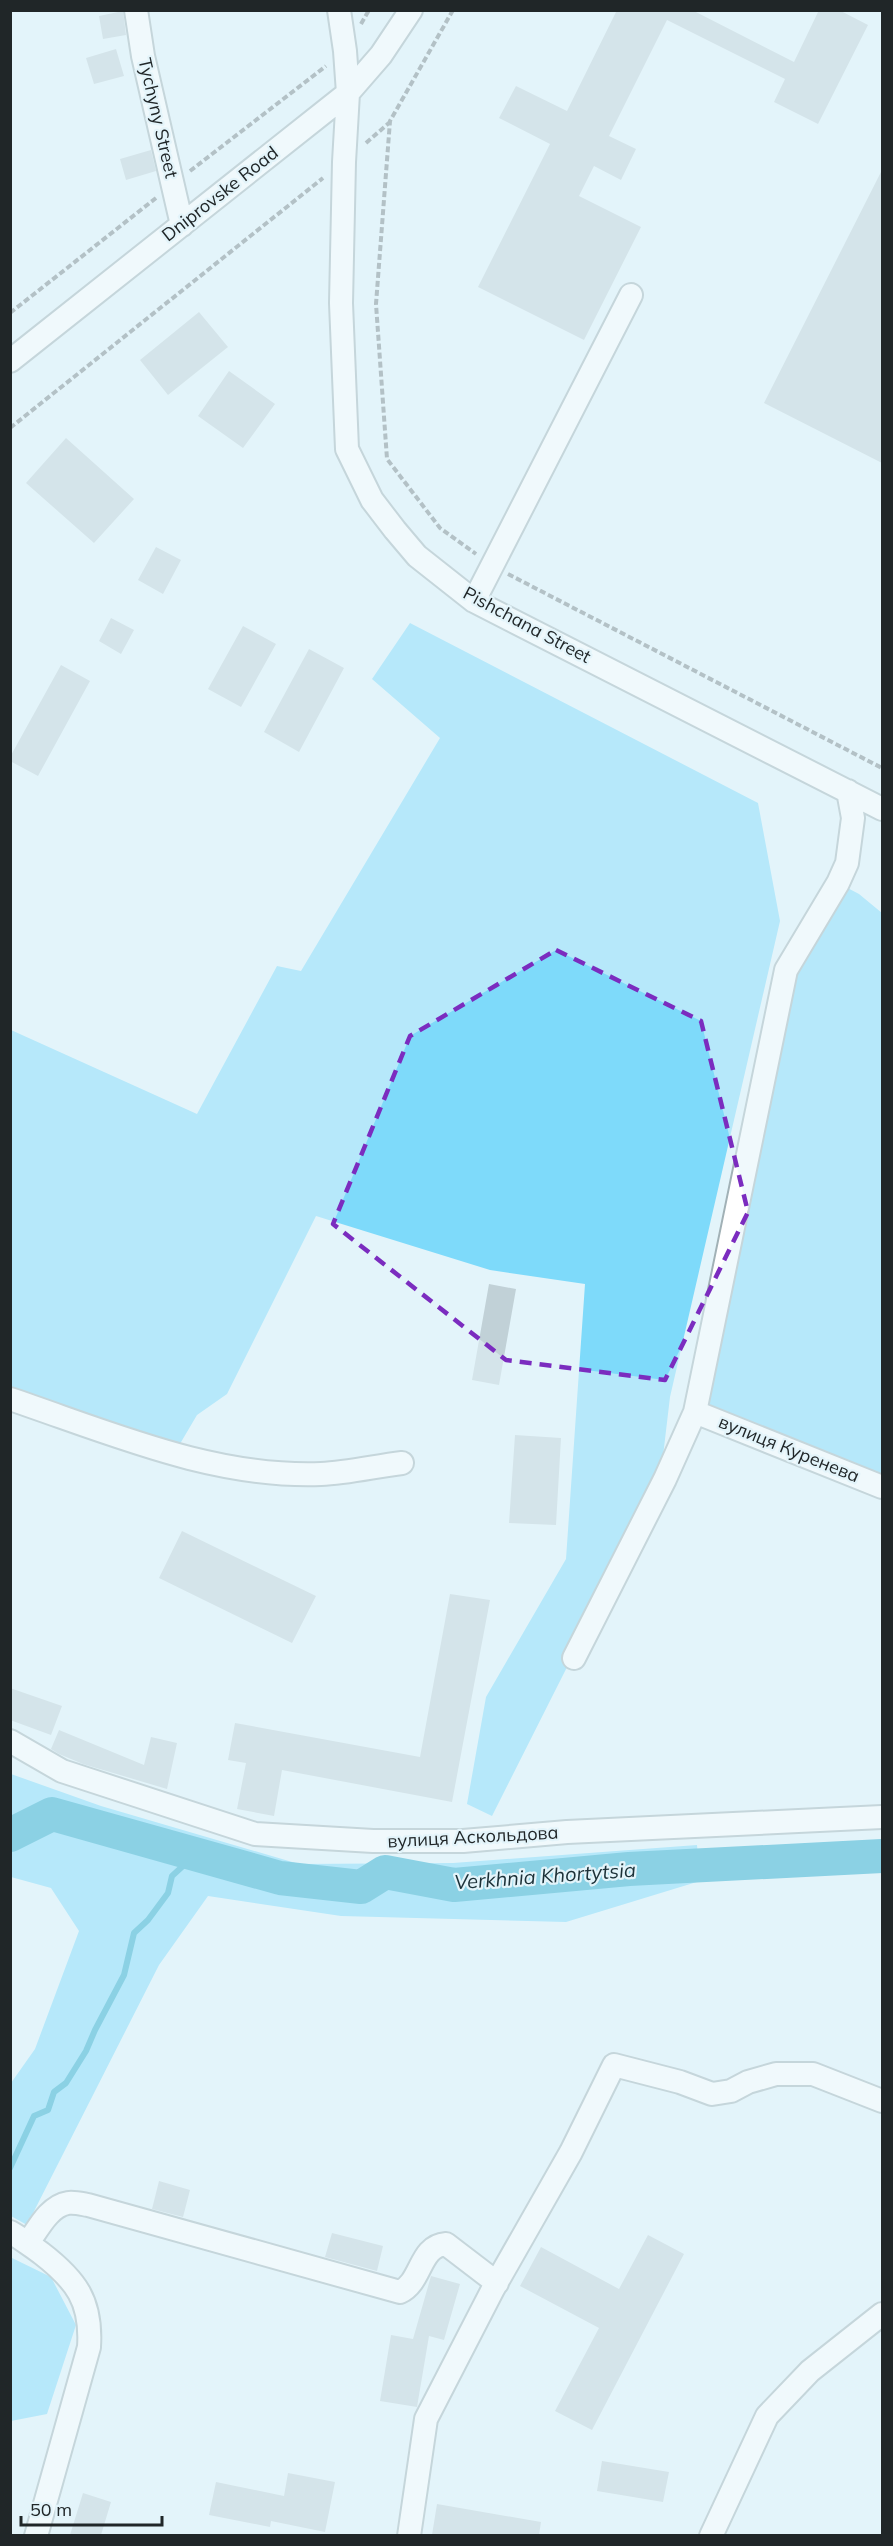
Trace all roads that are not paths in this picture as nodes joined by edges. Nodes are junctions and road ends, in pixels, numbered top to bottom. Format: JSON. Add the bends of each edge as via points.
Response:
{"nodes":[{"id":1,"x":136,"y":10,"type":"edge"},
{"id":2,"x":339,"y":10,"type":"edge"},
{"id":3,"x":411,"y":10,"type":"edge"},
{"id":4,"x":348,"y":93,"type":"junction"},
{"id":5,"x":182,"y":225,"type":"junction"},
{"id":6,"x":632,"y":295,"type":"dead end"},
{"id":7,"x":10,"y":361,"type":"edge"},
{"id":8,"x":474,"y":602,"type":"junction"},
{"id":9,"x":848,"y":791,"type":"junction"},
{"id":10,"x":882,"y":809,"type":"edge"},
{"id":11,"x":10,"y":1399,"type":"edge"},
{"id":12,"x":695,"y":1412,"type":"junction"},
{"id":13,"x":402,"y":1462,"type":"dead end"},
{"id":14,"x":882,"y":1487,"type":"edge"},
{"id":15,"x":574,"y":1658,"type":"dead end"},
{"id":16,"x":10,"y":1741,"type":"edge"},
{"id":17,"x":882,"y":1817,"type":"edge"},
{"id":18,"x":882,"y":2101,"type":"edge"},
{"id":19,"x":19,"y":2238,"type":"edge"},
{"id":20,"x":496,"y":2283,"type":"junction"},
{"id":21,"x":882,"y":2314,"type":"edge"},
{"id":22,"x":36,"y":2535,"type":"edge"},
{"id":23,"x":409,"y":2535,"type":"edge"},
{"id":24,"x":711,"y":2535,"type":"edge"}],
"edges":[{"from":1,"to":5,"type":"street","name":"Tychyny Street"},
{"from":2,"to":4,"type":"street","name":"Pishchana Street"},
{"from":3,"to":4,"type":"street","name":"Dniprovske Road","via":[[381,55]]},
{"from":4,"to":5,"type":"street","name":"Dniprovske Road"},
{"from":4,"to":8,"type":"street","name":"Pishchana Street","via":[[341,303],[347,449],[372,500],[395,530],[417,556]]},
{"from":5,"to":7,"type":"street","name":"Dniprovske Road"},
{"from":6,"to":8,"type":"street"},
{"from":8,"to":9,"type":"street","name":"Pishchana Street"},
{"from":9,"to":10,"type":"street","name":"Pishchana Street"},
{"from":9,"to":12,"type":"street","via":[[853,819],[847,862],[786,970]]},
{"from":11,"to":13,"type":"street","via":[[174,1454],[244,1470],[321,1474]]},
{"from":12,"to":14,"type":"street","name":"вулиця Куренева"},
{"from":12,"to":15,"type":"street","via":[[666,1479]]},
{"from":16,"to":17,"type":"street","name":"вулиця Аскольдова","via":[[62,1771],[268,1836],[454,1841]]},
{"from":18,"to":20,"type":"street","via":[[813,2074],[776,2074],[712,2094],[614,2065],[571,2152]]},
{"from":19,"to":20,"type":"street","via":[[68,2203],[88,2205],[400,2292],[409,2288],[427,2252],[446,2244]]},
{"from":19,"to":22,"type":"street","via":[[65,2272],[87,2307],[91,2327],[89,2347]]},
{"from":20,"to":23,"type":"street","via":[[426,2419]]},
{"from":21,"to":24,"type":"street","via":[[810,2371],[767,2416]]}]}
